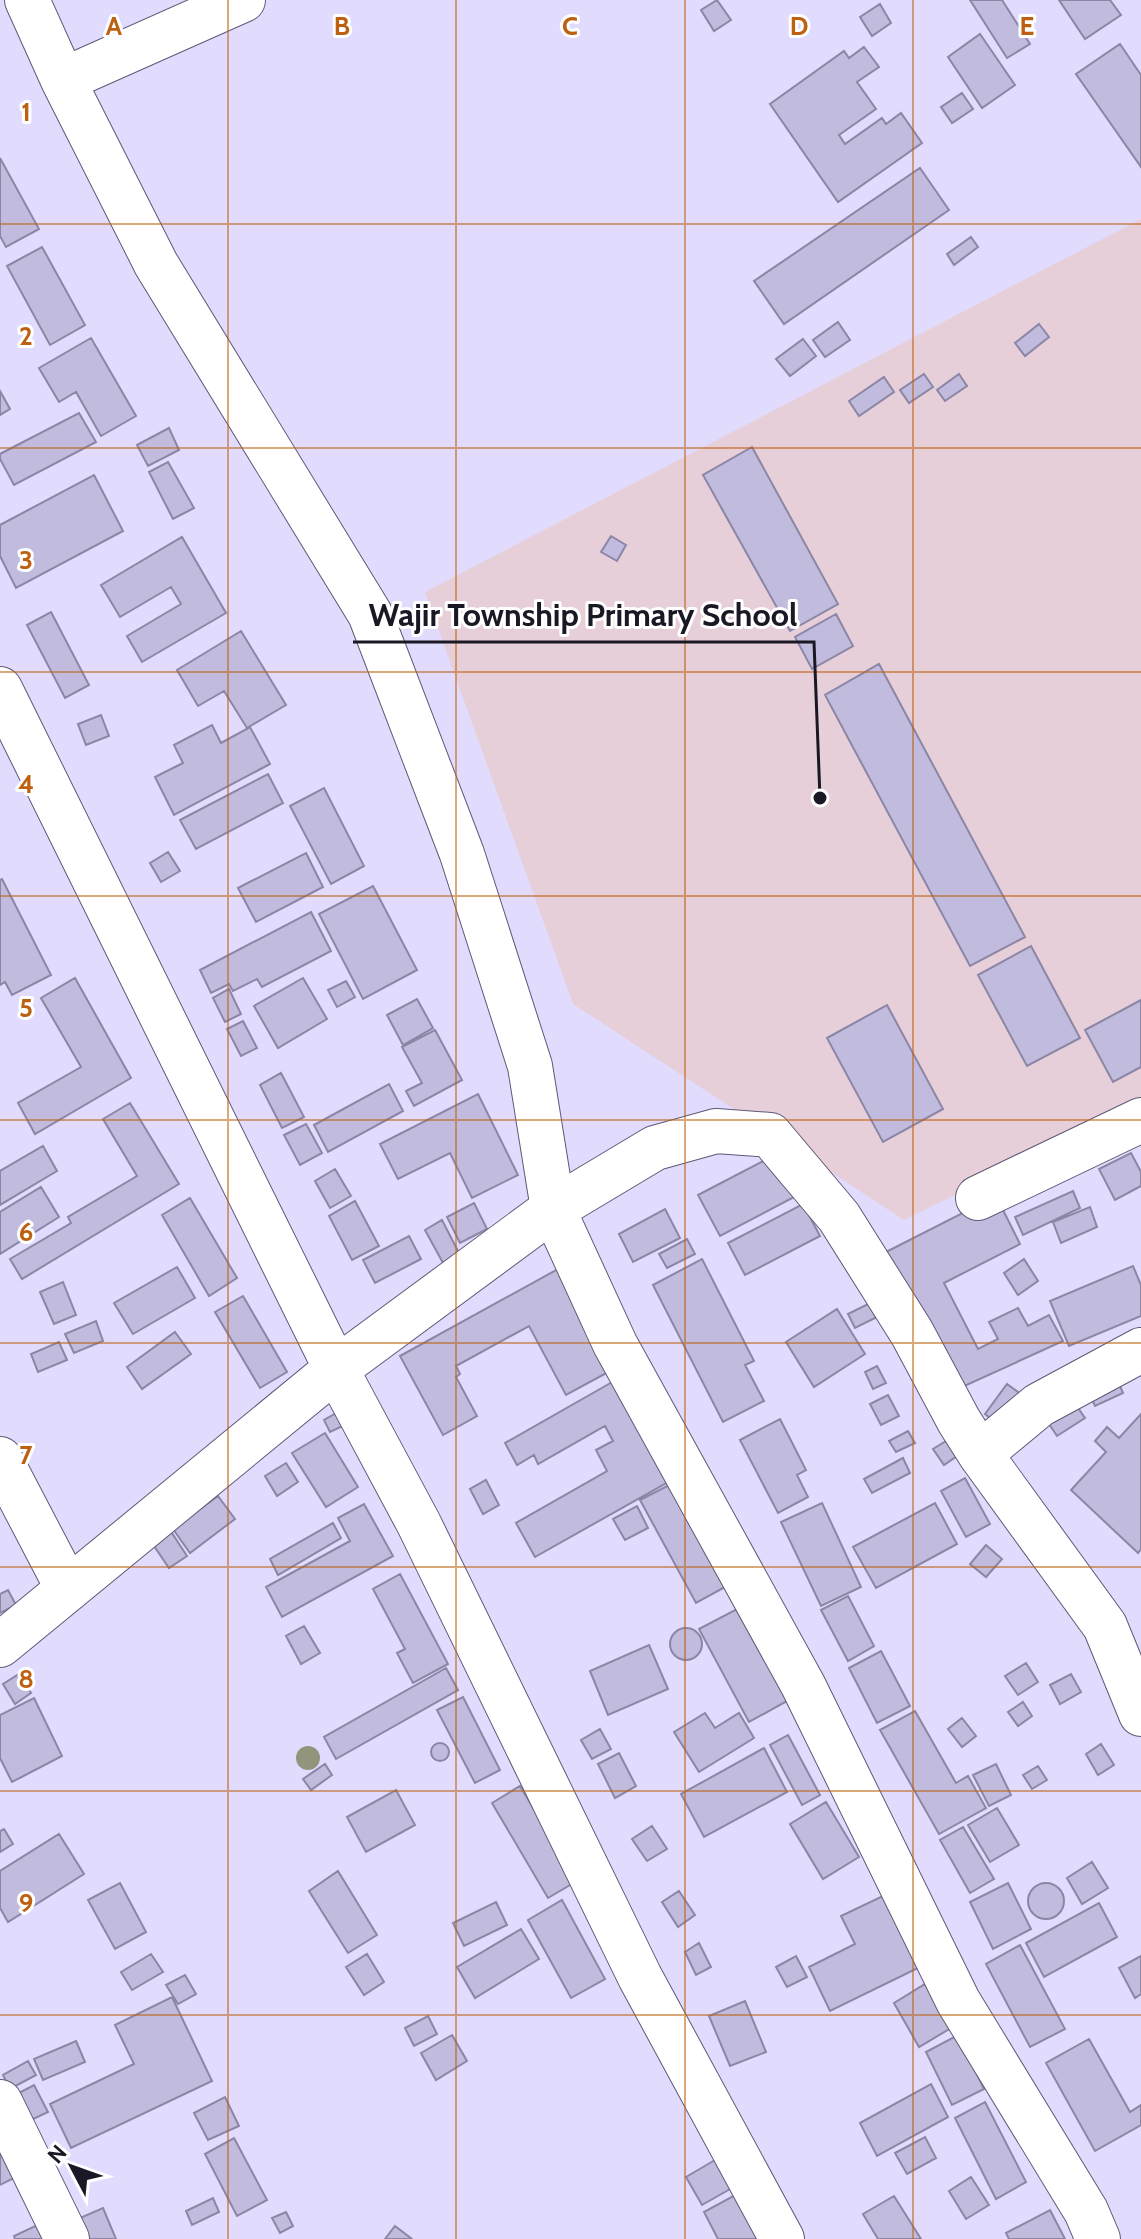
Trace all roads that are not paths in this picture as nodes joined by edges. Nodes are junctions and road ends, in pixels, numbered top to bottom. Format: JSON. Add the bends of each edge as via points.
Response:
{"nodes":[{"id":1,"x":27,"y":0,"type":"edge"},
{"id":2,"x":243,"y":0,"type":"edge"},
{"id":3,"x":63,"y":80,"type":"junction"},
{"id":4,"x":0,"y":689,"type":"edge"},
{"id":5,"x":1141,"y":1120,"type":"edge"},
{"id":6,"x":978,"y":1198,"type":"dead end"},
{"id":7,"x":553,"y":1209,"type":"junction"},
{"id":8,"x":1141,"y":1350,"type":"edge"},
{"id":9,"x":336,"y":1369,"type":"junction"},
{"id":10,"x":980,"y":1454,"type":"junction"},
{"id":11,"x":0,"y":1459,"type":"edge"},
{"id":12,"x":68,"y":1589,"type":"junction"},
{"id":13,"x":1123,"y":1622,"type":"edge"},
{"id":14,"x":0,"y":1645,"type":"edge"},
{"id":15,"x":1141,"y":1714,"type":"edge"},
{"id":16,"x":0,"y":2102,"type":"edge"},
{"id":17,"x":67,"y":2239,"type":"edge"},
{"id":18,"x":782,"y":2239,"type":"edge"},
{"id":19,"x":1098,"y":2239,"type":"edge"}],
"edges":[{"from":1,"to":3,"type":"street"},
{"from":2,"to":3,"type":"street"},
{"from":3,"to":7,"type":"street","via":[[156,264],[370,614],[462,854],[530,1066]]},
{"from":4,"to":9,"type":"street"},
{"from":5,"to":6,"type":"street"},
{"from":7,"to":9,"type":"street"},
{"from":7,"to":10,"type":"street","via":[[655,1148],[716,1131],[770,1135],[839,1217]]},
{"from":7,"to":19,"type":"street","via":[[615,1344],[803,1685],[958,2001]]},
{"from":8,"to":10,"type":"street","via":[[1039,1405]]},
{"from":9,"to":12,"type":"street"},
{"from":9,"to":18,"type":"street","via":[[419,1524],[640,1977]]},
{"from":10,"to":13,"type":"street"},
{"from":11,"to":12,"type":"street"},
{"from":12,"to":14,"type":"street"},
{"from":13,"to":15,"type":"street"},
{"from":16,"to":17,"type":"street"}]}
